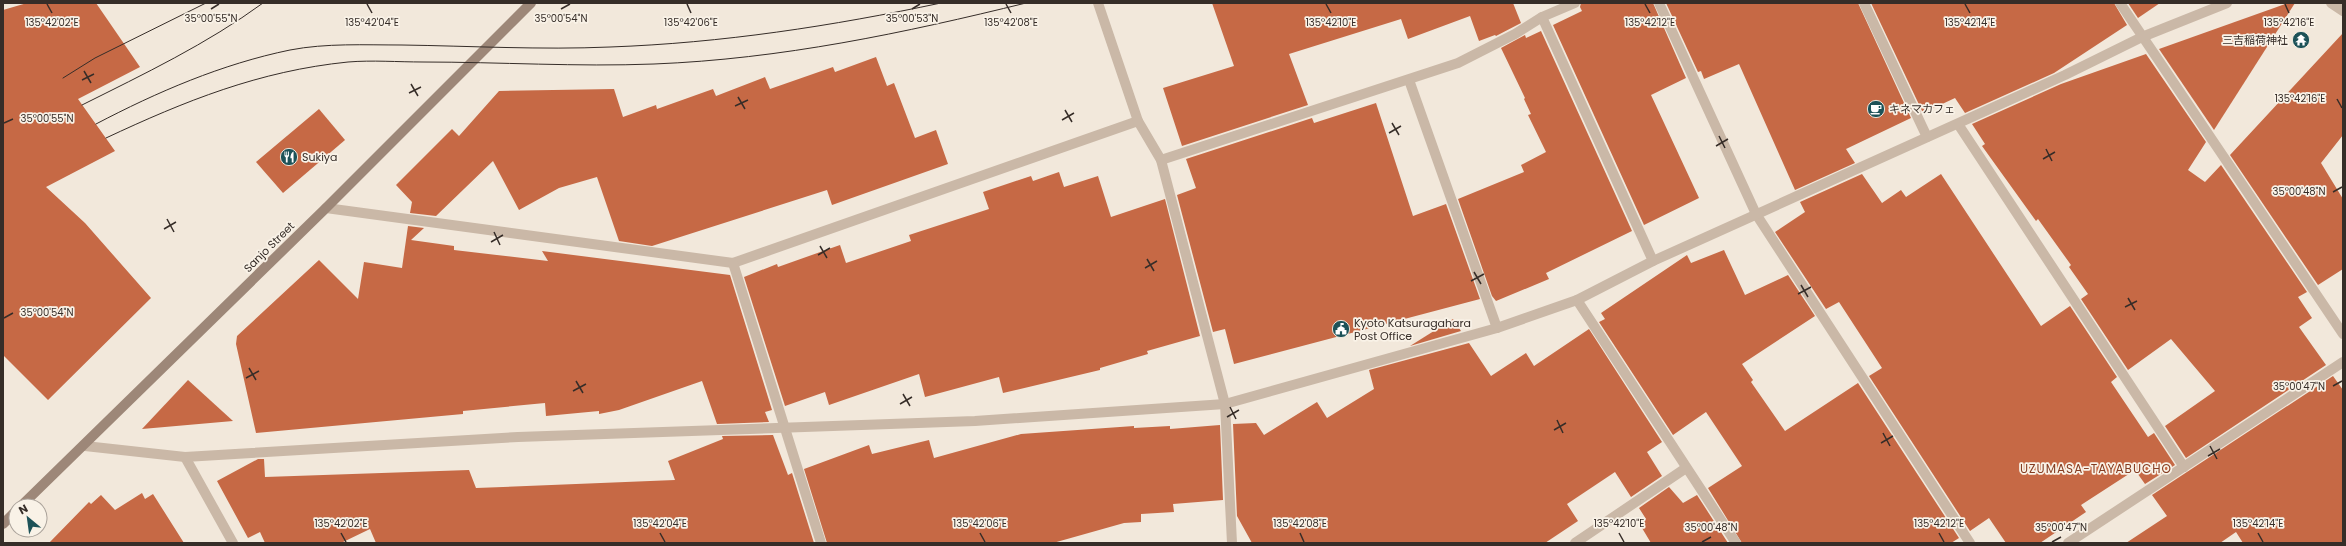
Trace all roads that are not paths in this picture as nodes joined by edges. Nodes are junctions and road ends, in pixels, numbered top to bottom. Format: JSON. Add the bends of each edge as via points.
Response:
{"nodes":[{"id":1,"x":531,"y":3,"type":"edge"},
{"id":2,"x":1098,"y":3,"type":"edge"},
{"id":3,"x":1575,"y":3,"type":"edge"},
{"id":4,"x":1659,"y":3,"type":"edge"},
{"id":5,"x":1864,"y":3,"type":"edge"},
{"id":6,"x":2120,"y":3,"type":"edge"},
{"id":7,"x":2227,"y":3,"type":"edge"},
{"id":8,"x":2331,"y":3,"type":"edge"},
{"id":9,"x":2343,"y":11,"type":"edge"},
{"id":10,"x":1542,"y":17,"type":"junction"},
{"id":11,"x":2142,"y":37,"type":"junction"},
{"id":12,"x":1409,"y":80,"type":"junction"},
{"id":13,"x":1138,"y":121,"type":"junction"},
{"id":14,"x":1958,"y":124,"type":"junction"},
{"id":15,"x":1927,"y":138,"type":"junction"},
{"id":16,"x":1161,"y":160,"type":"junction"},
{"id":17,"x":326,"y":208,"type":"junction"},
{"id":18,"x":1756,"y":214,"type":"junction"},
{"id":19,"x":1653,"y":261,"type":"junction"},
{"id":20,"x":733,"y":263,"type":"junction"},
{"id":21,"x":1577,"y":300,"type":"junction"},
{"id":22,"x":1497,"y":328,"type":"junction"},
{"id":23,"x":2343,"y":334,"type":"edge"},
{"id":24,"x":2343,"y":362,"type":"edge"},
{"id":25,"x":1225,"y":404,"type":"junction"},
{"id":26,"x":784,"y":428,"type":"junction"},
{"id":27,"x":85,"y":446,"type":"junction"},
{"id":28,"x":185,"y":457,"type":"junction"},
{"id":29,"x":2184,"y":467,"type":"junction"},
{"id":30,"x":1686,"y":468,"type":"junction"},
{"id":31,"x":30,"y":498,"type":"edge"},
{"id":32,"x":232,"y":543,"type":"edge"},
{"id":33,"x":821,"y":543,"type":"edge"},
{"id":34,"x":1232,"y":543,"type":"edge"},
{"id":35,"x":1575,"y":543,"type":"edge"},
{"id":36,"x":1736,"y":543,"type":"edge"},
{"id":37,"x":1970,"y":543,"type":"edge"},
{"id":38,"x":2068,"y":543,"type":"edge"}],
"edges":[{"from":1,"to":17,"type":"main road","name":"Sanjo Street"},
{"from":2,"to":13,"type":"street"},
{"from":3,"to":10,"type":"street"},
{"from":4,"to":18,"type":"street"},
{"from":5,"to":15,"type":"street"},
{"from":6,"to":11,"type":"street"},
{"from":7,"to":11,"type":"street"},
{"from":8,"to":9,"type":"street"},
{"from":10,"to":12,"type":"street","via":[[1458,63]]},
{"from":10,"to":19,"type":"street"},
{"from":11,"to":14,"type":"street"},
{"from":11,"to":23,"type":"street"},
{"from":12,"to":16,"type":"street"},
{"from":12,"to":22,"type":"street"},
{"from":13,"to":16,"type":"street"},
{"from":13,"to":20,"type":"street"},
{"from":14,"to":15,"type":"street"},
{"from":14,"to":29,"type":"street"},
{"from":15,"to":18,"type":"street"},
{"from":16,"to":25,"type":"street"},
{"from":17,"to":20,"type":"street"},
{"from":17,"to":27,"type":"main road","name":"Sanjo Street"},
{"from":18,"to":19,"type":"street"},
{"from":18,"to":37,"type":"street"},
{"from":19,"to":21,"type":"street"},
{"from":20,"to":26,"type":"street"},
{"from":21,"to":22,"type":"street"},
{"from":21,"to":30,"type":"street"},
{"from":22,"to":25,"type":"street"},
{"from":24,"to":29,"type":"street"},
{"from":25,"to":26,"type":"street","via":[[975,421]]},
{"from":25,"to":34,"type":"street"},
{"from":26,"to":28,"type":"street","via":[[518,437]]},
{"from":26,"to":33,"type":"street"},
{"from":27,"to":28,"type":"street"},
{"from":27,"to":31,"type":"main road","name":"Sanjo Street"},
{"from":28,"to":32,"type":"street"},
{"from":29,"to":38,"type":"street"},
{"from":30,"to":35,"type":"street"},
{"from":30,"to":36,"type":"street"}]}
